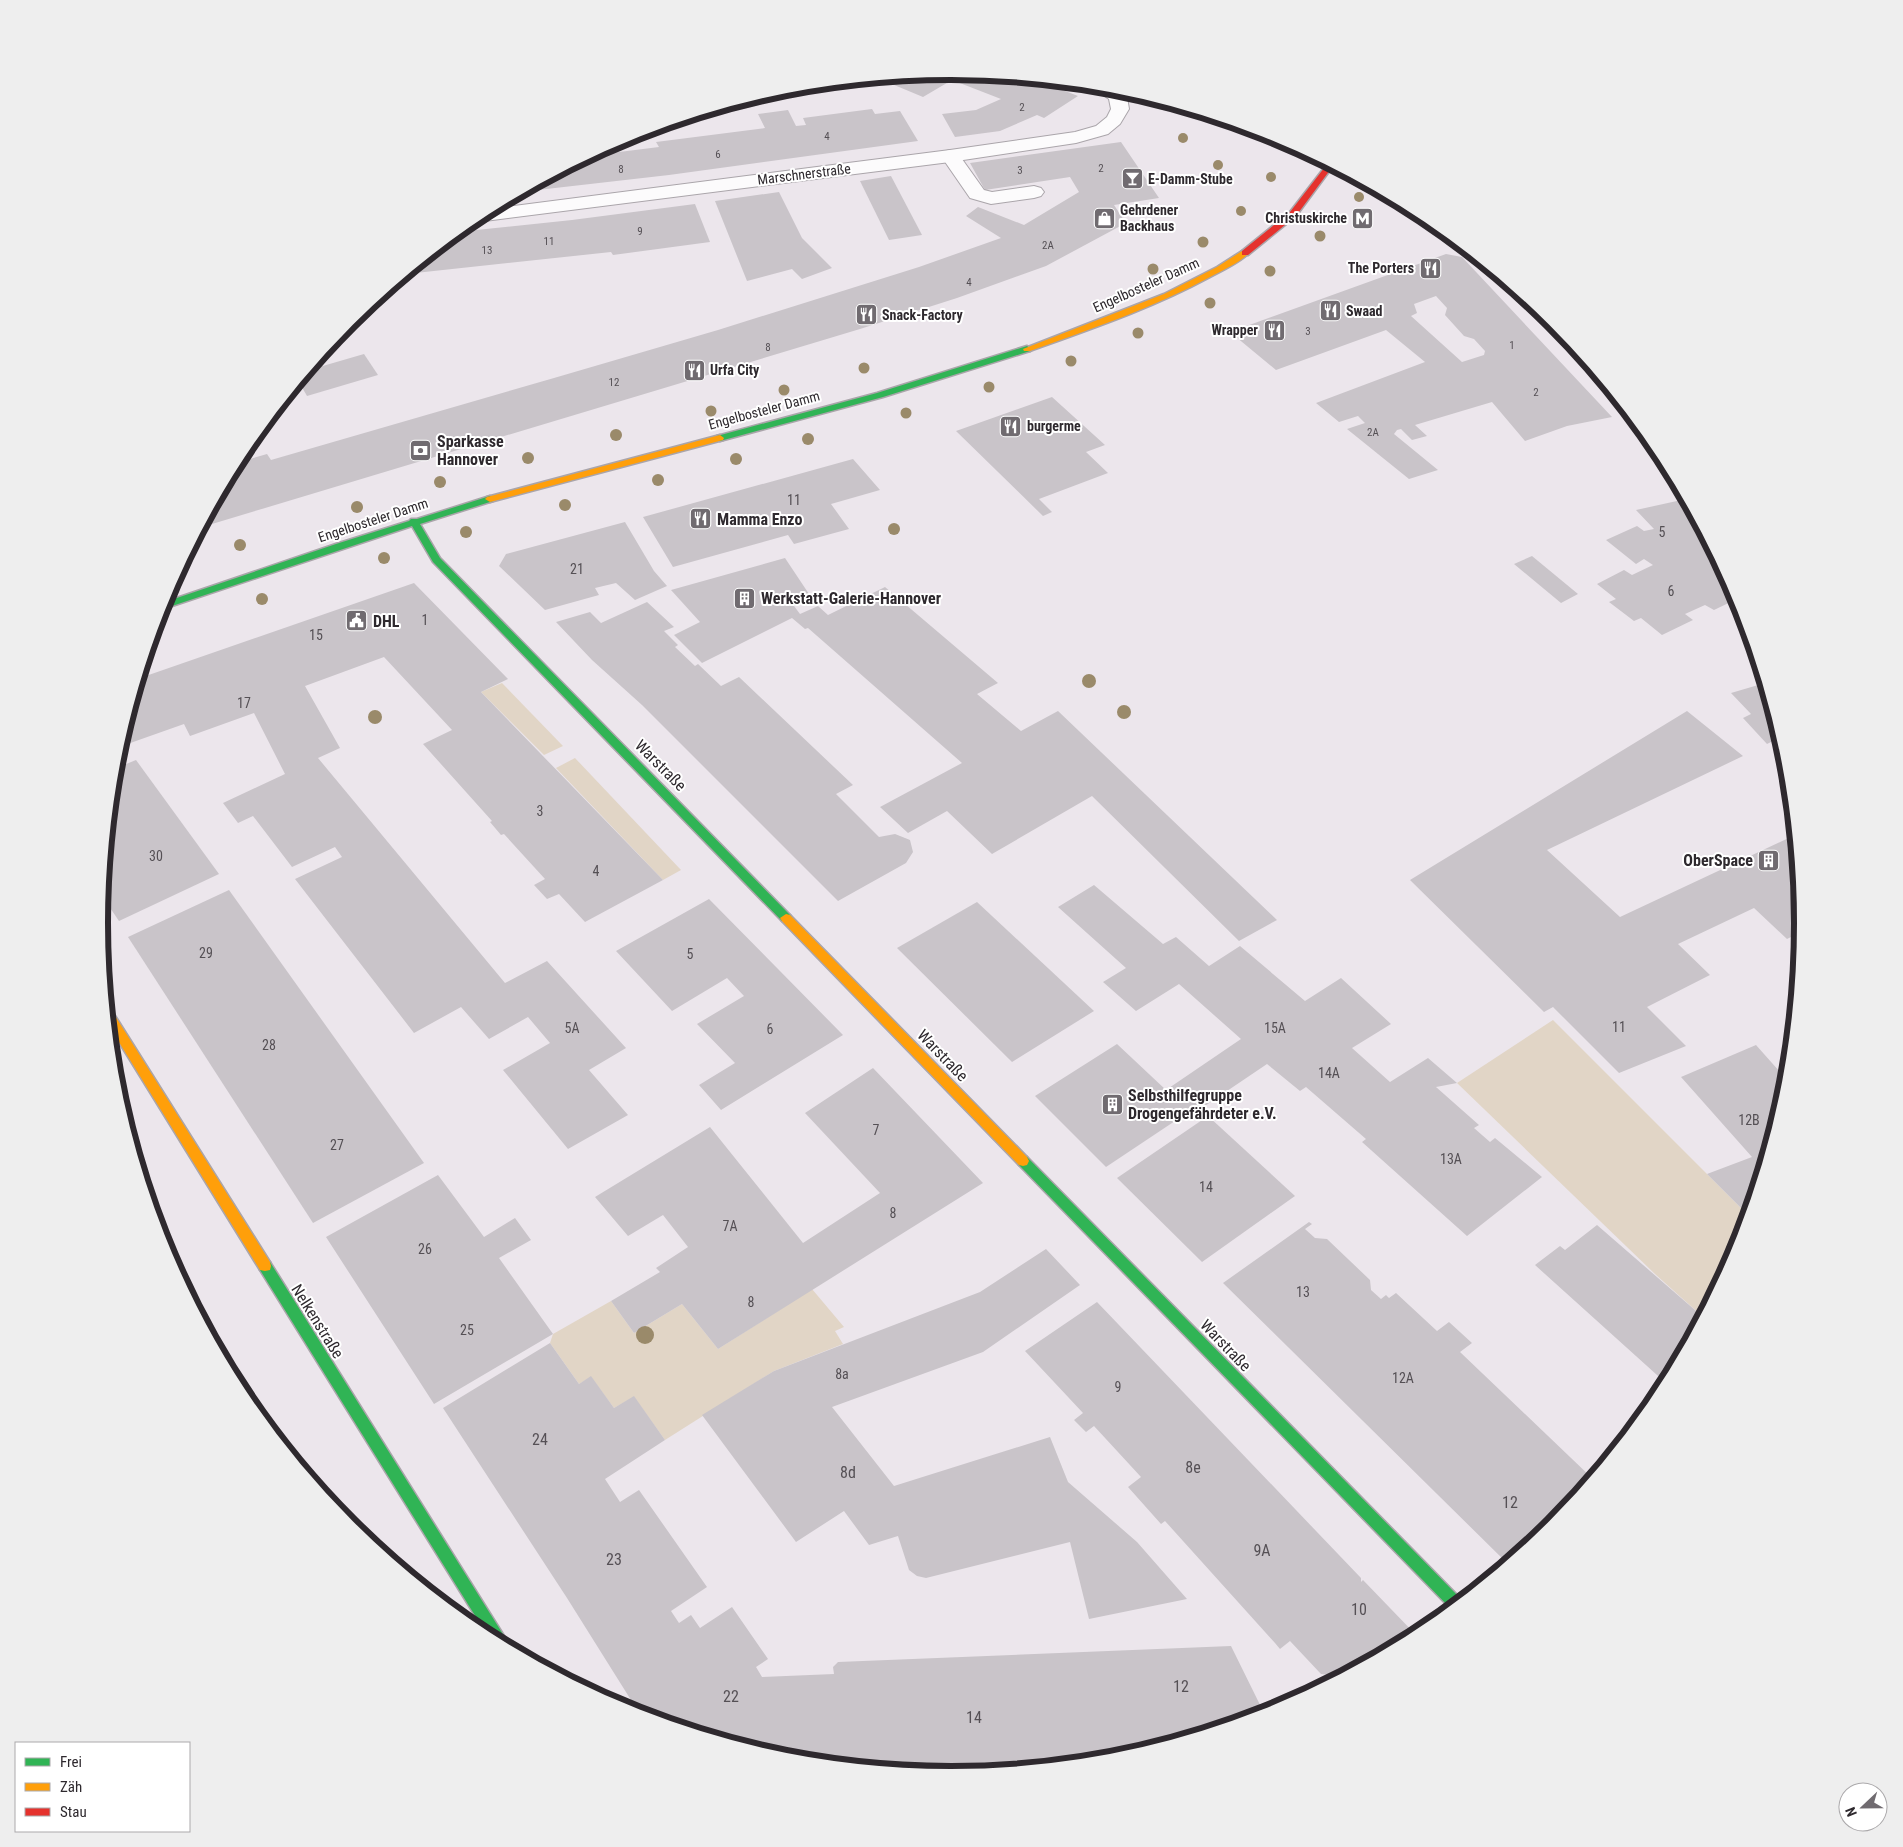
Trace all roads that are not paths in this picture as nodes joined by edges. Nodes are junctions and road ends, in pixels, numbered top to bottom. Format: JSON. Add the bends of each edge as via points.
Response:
{"nodes":[{"id":1,"x":1117,"y":96,"type":"edge"},
{"id":2,"x":950,"y":156,"type":"junction"},
{"id":3,"x":1328,"y":169,"type":"edge"},
{"id":4,"x":1034,"y":192,"type":"dead end"},
{"id":5,"x":497,"y":213,"type":"edge"},
{"id":6,"x":414,"y":521,"type":"junction"},
{"id":7,"x":171,"y":602,"type":"edge"},
{"id":8,"x":114,"y":1024,"type":"edge"},
{"id":9,"x":1454,"y":1601,"type":"edge"},
{"id":10,"x":493,"y":1631,"type":"edge"}],
"edges":[{"from":1,"to":2,"type":"street","name":"Marschnerstraße","via":[[1120,109],[1114,120],[1102,130],[1076,137]]},
{"from":2,"to":4,"type":"street","via":[[977,194],[991,198]]},
{"from":2,"to":5,"type":"street","name":"Marschnerstraße"},
{"from":3,"to":6,"type":"street","name":"Engelbosteler Damm","via":[[1280,228],[1241,256],[1194,283],[1077,331],[954,374]]},
{"from":6,"to":7,"type":"street","name":"Engelbosteler Damm"},
{"from":6,"to":9,"type":"street","name":"Warstraße","via":[[436,560]]},
{"from":8,"to":10,"type":"street","name":"Nelkenstraße"}]}
